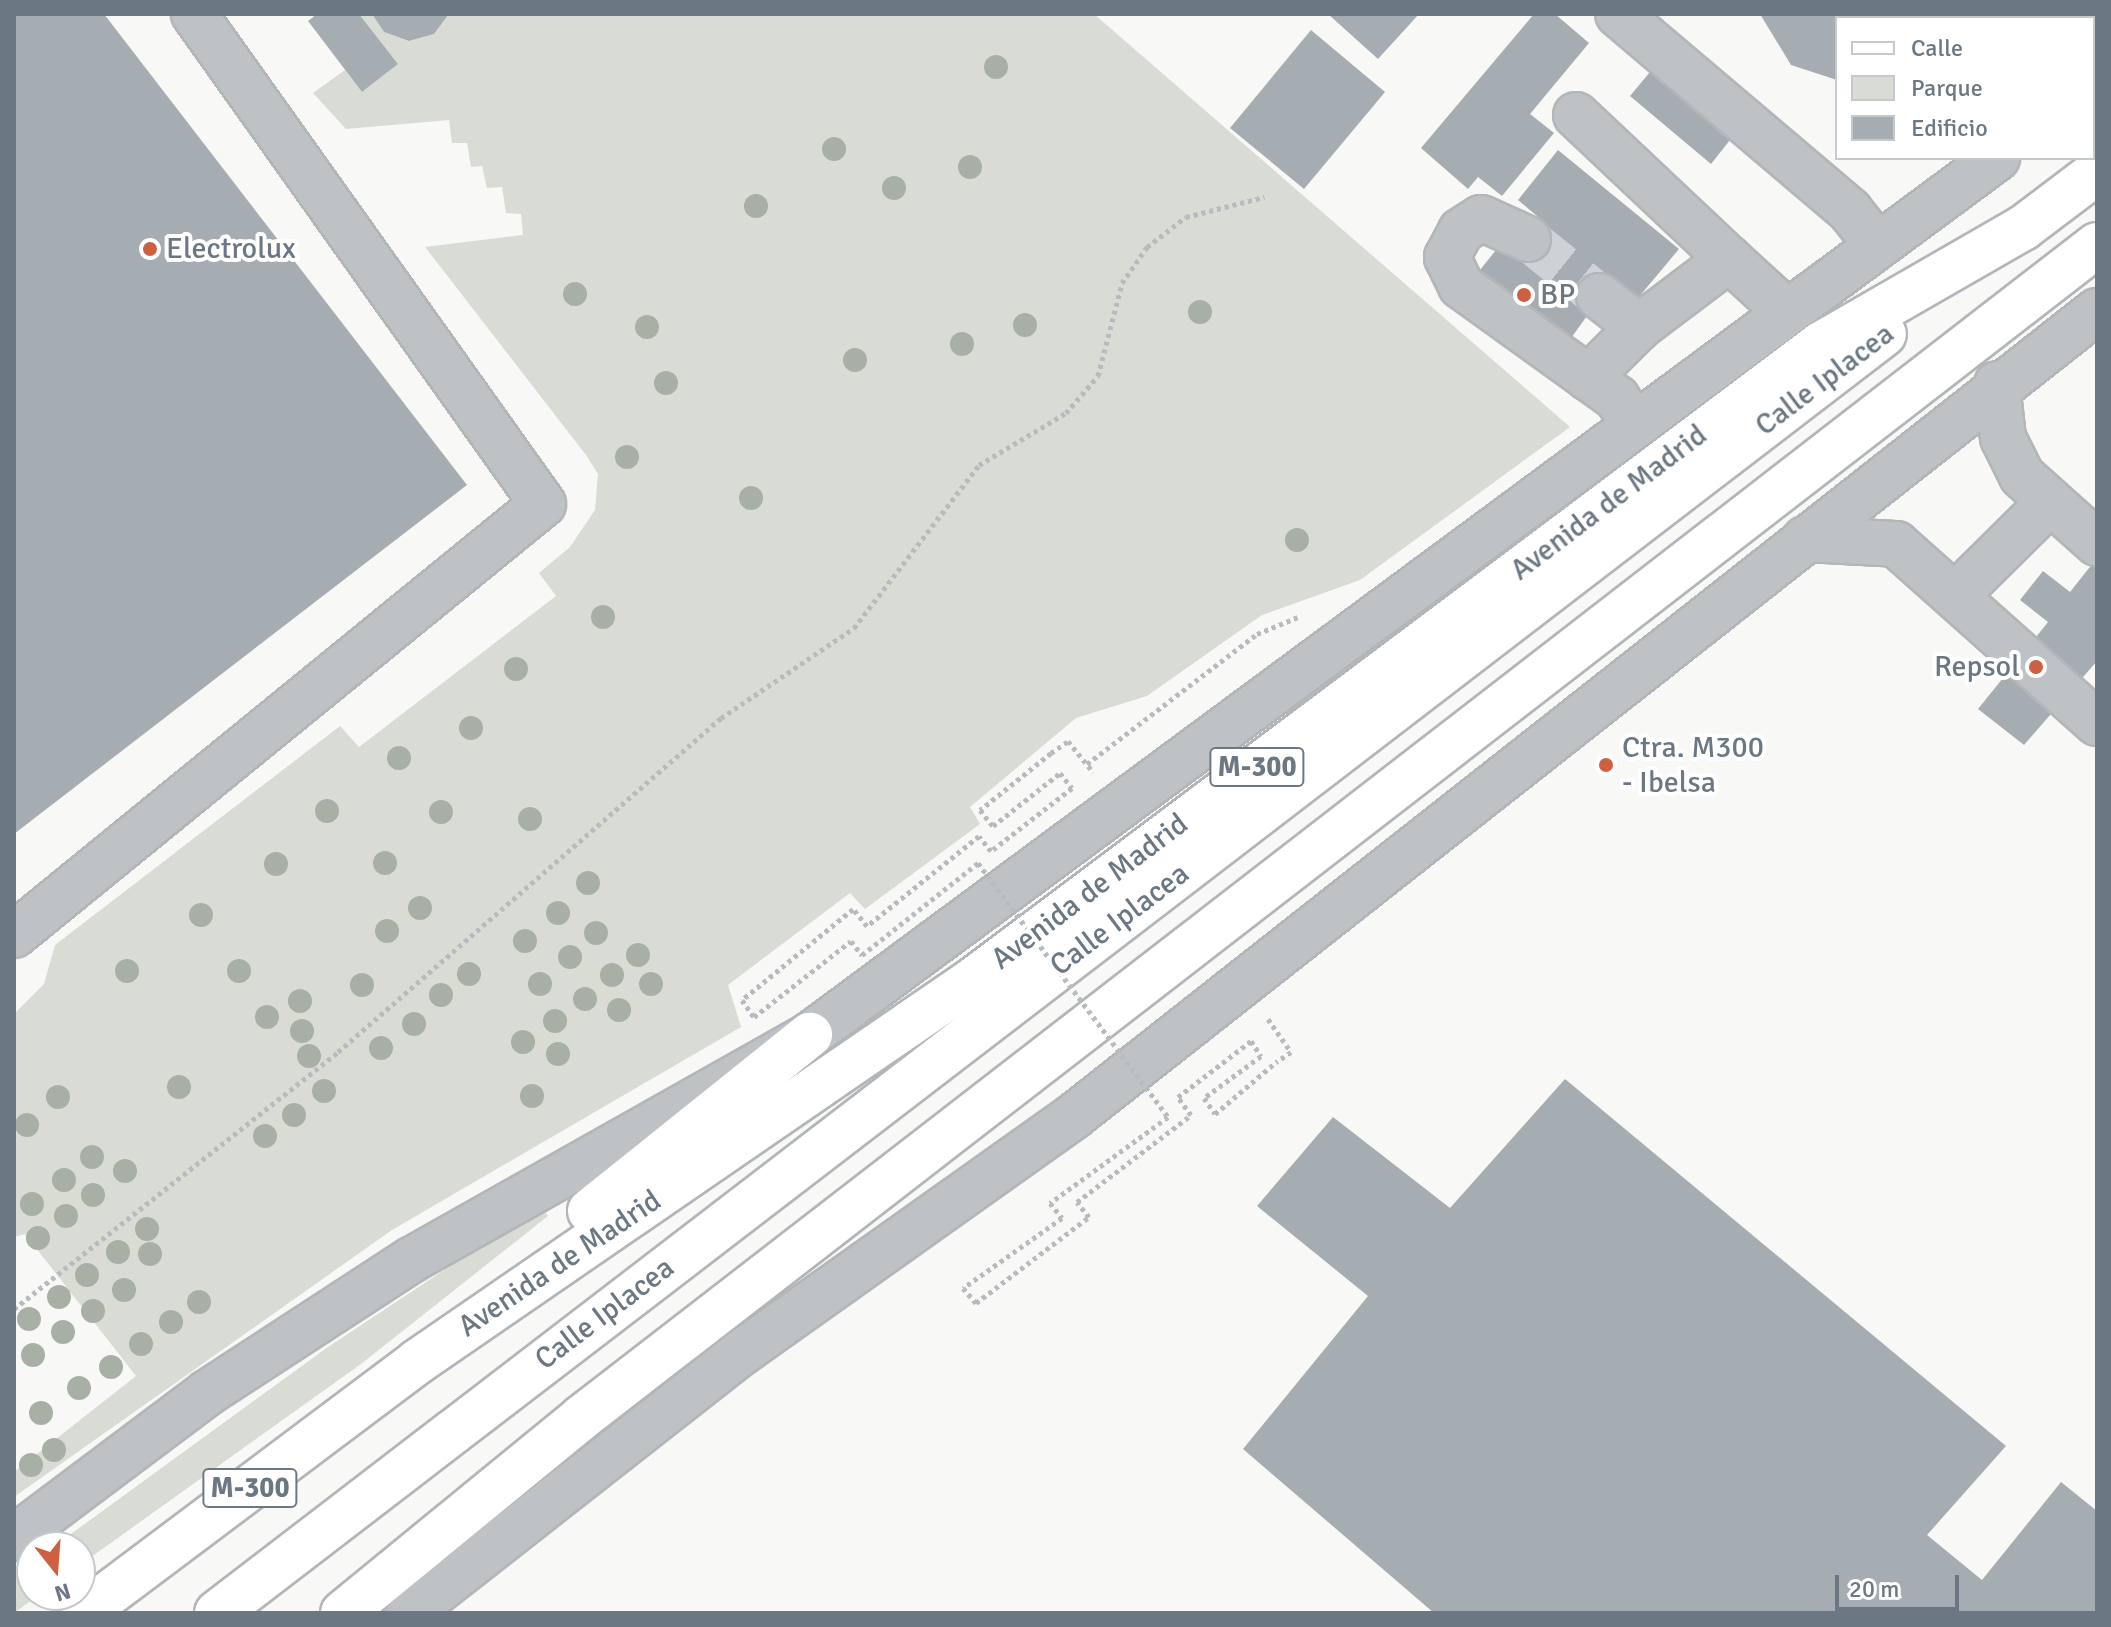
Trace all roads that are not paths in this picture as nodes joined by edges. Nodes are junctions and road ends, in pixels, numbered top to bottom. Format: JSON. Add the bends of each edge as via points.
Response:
{"nodes":[{"id":1,"x":194,"y":14,"type":"edge"},
{"id":2,"x":1618,"y":14,"type":"edge"},
{"id":3,"x":1576,"y":115,"type":"dead end"},
{"id":4,"x":1994,"y":160,"type":"edge"},
{"id":5,"x":2097,"y":172,"type":"edge"},
{"id":6,"x":2023,"y":228,"type":"junction"},
{"id":7,"x":1528,"y":239,"type":"tunnel mouth"},
{"id":8,"x":1877,"y":245,"type":"junction"},
{"id":9,"x":2097,"y":245,"type":"edge"},
{"id":10,"x":1729,"y":259,"type":"junction"},
{"id":11,"x":1599,"y":296,"type":"tunnel mouth"},
{"id":12,"x":1786,"y":311,"type":"junction"},
{"id":13,"x":1639,"y":327,"type":"junction"},
{"id":14,"x":2088,"y":327,"type":"edge"},
{"id":15,"x":1588,"y":378,"type":"junction"},
{"id":16,"x":1997,"y":384,"type":"junction"},
{"id":17,"x":1633,"y":424,"type":"junction"},
{"id":18,"x":2050,"y":502,"type":"junction"},
{"id":19,"x":1805,"y":539,"type":"junction"},
{"id":20,"x":2097,"y":543,"type":"edge"},
{"id":21,"x":1955,"y":596,"type":"junction"},
{"id":22,"x":2097,"y":723,"type":"edge"},
{"id":23,"x":14,"y":935,"type":"edge"},
{"id":24,"x":810,"y":1035,"type":"junction"},
{"id":25,"x":417,"y":1362,"type":"junction"},
{"id":26,"x":581,"y":1418,"type":"junction"},
{"id":27,"x":14,"y":1538,"type":"edge"},
{"id":28,"x":83,"y":1613,"type":"edge"},
{"id":29,"x":217,"y":1613,"type":"edge"},
{"id":30,"x":316,"y":1613,"type":"edge"},
{"id":31,"x":343,"y":1613,"type":"edge"},
{"id":32,"x":409,"y":1613,"type":"edge"}],
"edges":[{"from":1,"to":23,"type":"lane","via":[[543,504]]},
{"from":2,"to":8,"type":"lane","via":[[1850,211]]},
{"from":3,"to":10,"type":"lane"},
{"from":4,"to":8,"type":"lane","number":"M-300"},
{"from":5,"to":6,"type":"main road","name":"Avenida de Madrid","number":"M-300"},
{"from":6,"to":25,"type":"main road","name":"Avenida de Madrid","number":"M-300","via":[[1821,344],[973,980]]},
{"from":6,"to":29,"type":"main road","name":"Calle Iplacea"},
{"from":7,"to":15,"type":"lane","via":[[1481,218],[1461,231],[1447,257],[1461,286]]},
{"from":8,"to":12,"type":"lane","number":"M-300"},
{"from":9,"to":26,"type":"main road"},
{"from":10,"to":12,"type":"lane"},
{"from":10,"to":13,"type":"lane"},
{"from":11,"to":13,"type":"lane"},
{"from":12,"to":17,"type":"lane","number":"M-300"},
{"from":13,"to":15,"type":"lane"},
{"from":14,"to":16,"type":"lane"},
{"from":15,"to":17,"type":"lane","via":[[1617,398]]},
{"from":16,"to":18,"type":"lane","via":[[2003,438],[2022,476]]},
{"from":16,"to":19,"type":"lane"},
{"from":17,"to":24,"type":"lane","number":"M-300"},
{"from":18,"to":20,"type":"lane"},
{"from":18,"to":21,"type":"lane"},
{"from":19,"to":21,"type":"lane","via":[[1896,544]]},
{"from":19,"to":32,"type":"lane","via":[[1074,1116],[742,1352]]},
{"from":21,"to":22,"type":"lane"},
{"from":24,"to":25,"type":"main road","via":[[563,1233]]},
{"from":24,"to":27,"type":"lane","number":"M-300","via":[[411,1260],[207,1393]]},
{"from":25,"to":28,"type":"main road","name":"Avenida de Madrid","number":"M-300"},
{"from":26,"to":30,"type":"main road"},
{"from":26,"to":31,"type":"main road"}]}
